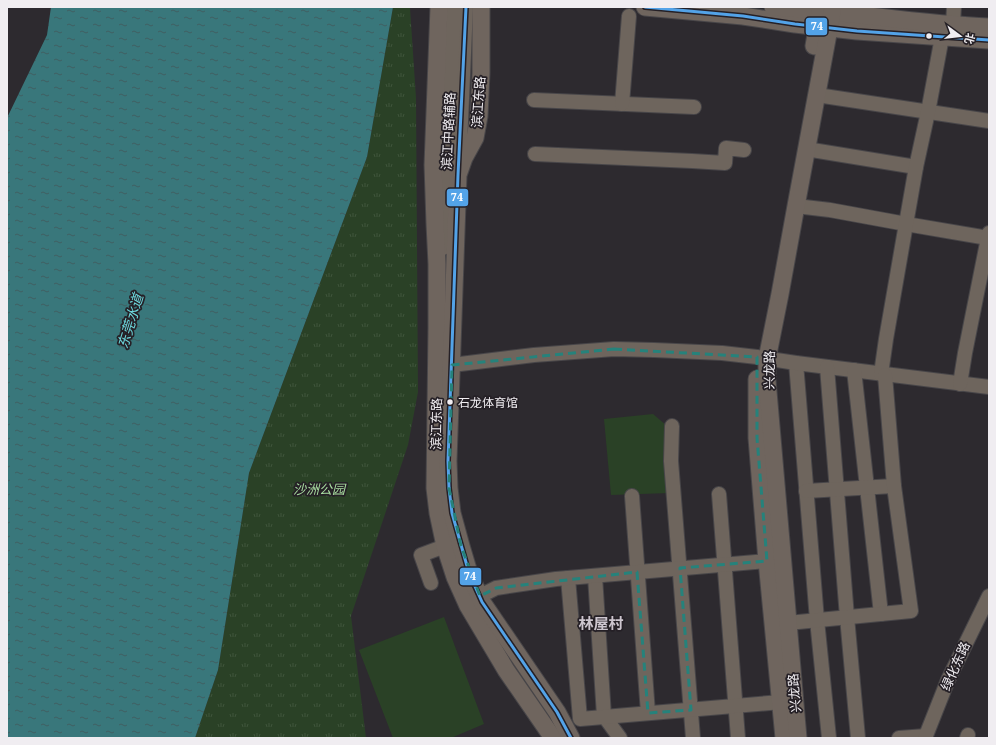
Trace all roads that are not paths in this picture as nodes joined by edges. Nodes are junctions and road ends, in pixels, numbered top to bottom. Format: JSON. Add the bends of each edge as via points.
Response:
{"nodes":[{"id":1,"x":439,"y":7,"type":"edge"},
{"id":2,"x":454,"y":7,"type":"edge"},
{"id":3,"x":466,"y":7,"type":"edge"},
{"id":4,"x":481,"y":7,"type":"edge"},
{"id":5,"x":645,"y":7,"type":"edge"},
{"id":6,"x":773,"y":7,"type":"edge"},
{"id":7,"x":781,"y":7,"type":"edge"},
{"id":8,"x":954,"y":7,"type":"edge"},
{"id":9,"x":826,"y":15,"type":"edge"},
{"id":10,"x":630,"y":16,"type":"dead end"},
{"id":11,"x":989,"y":26,"type":"edge"},
{"id":12,"x":947,"y":30,"type":"junction"},
{"id":13,"x":989,"y":40,"type":"edge"},
{"id":14,"x":817,"y":95,"type":"junction"},
{"id":15,"x":534,"y":100,"type":"dead end"},
{"id":16,"x":622,"y":104,"type":"junction"},
{"id":17,"x":694,"y":107,"type":"dead end"},
{"id":18,"x":928,"y":112,"type":"junction"},
{"id":19,"x":989,"y":121,"type":"edge"},
{"id":20,"x":806,"y":149,"type":"junction"},
{"id":21,"x":744,"y":150,"type":"dead end"},
{"id":22,"x":535,"y":154,"type":"dead end"},
{"id":23,"x":916,"y":167,"type":"junction"},
{"id":24,"x":458,"y":176,"type":"junction"},
{"id":25,"x":796,"y":206,"type":"junction"},
{"id":26,"x":906,"y":224,"type":"junction"},
{"id":27,"x":989,"y":236,"type":"edge"},
{"id":28,"x":437,"y":327,"type":"junction"},
{"id":29,"x":762,"y":358,"type":"junction"},
{"id":30,"x":796,"y":363,"type":"junction"},
{"id":31,"x":452,"y":365,"type":"junction"},
{"id":32,"x":827,"y":367,"type":"junction"},
{"id":33,"x":854,"y":370,"type":"junction"},
{"id":34,"x":883,"y":374,"type":"junction"},
{"id":35,"x":960,"y":384,"type":"junction"},
{"id":36,"x":989,"y":387,"type":"edge"},
{"id":37,"x":672,"y":426,"type":"dead end"},
{"id":38,"x":894,"y":486,"type":"junction"},
{"id":39,"x":867,"y":487,"type":"junction"},
{"id":40,"x":836,"y":489,"type":"junction"},
{"id":41,"x":806,"y":491,"type":"junction"},
{"id":42,"x":719,"y":494,"type":"dead end"},
{"id":43,"x":632,"y":496,"type":"dead end"},
{"id":44,"x":445,"y":546,"type":"junction"},
{"id":45,"x":767,"y":560,"type":"junction"},
{"id":46,"x":724,"y":565,"type":"junction"},
{"id":47,"x":680,"y":568,"type":"junction"},
{"id":48,"x":637,"y":572,"type":"junction"},
{"id":49,"x":595,"y":576,"type":"junction"},
{"id":50,"x":568,"y":578,"type":"junction"},
{"id":51,"x":431,"y":583,"type":"dead end"},
{"id":52,"x":480,"y":596,"type":"junction"},
{"id":53,"x":989,"y":596,"type":"edge"},
{"id":54,"x":989,"y":613,"type":"edge"},
{"id":55,"x":881,"y":614,"type":"junction"},
{"id":56,"x":847,"y":617,"type":"junction"},
{"id":57,"x":817,"y":620,"type":"junction"},
{"id":58,"x":788,"y":623,"type":"junction"},
{"id":59,"x":781,"y":702,"type":"junction"},
{"id":60,"x":736,"y":706,"type":"junction"},
{"id":61,"x":691,"y":710,"type":"junction"},
{"id":62,"x":648,"y":713,"type":"junction"},
{"id":63,"x":604,"y":716,"type":"junction"},
{"id":64,"x":570,"y":737,"type":"edge"},
{"id":65,"x":929,"y":737,"type":"edge"},
{"id":66,"x":620,"y":738,"type":"edge"},
{"id":67,"x":693,"y":738,"type":"edge"},
{"id":68,"x":738,"y":738,"type":"edge"},
{"id":69,"x":784,"y":738,"type":"edge"},
{"id":70,"x":798,"y":738,"type":"edge"},
{"id":71,"x":828,"y":738,"type":"edge"},
{"id":72,"x":858,"y":738,"type":"edge"},
{"id":73,"x":899,"y":738,"type":"edge"}],
"edges":[{"from":1,"to":28,"type":"main road","name":"滨江东路","via":[[433,165]]},
{"from":2,"to":28,"type":"street","name":"滨江中路辅路","via":[[443,255]]},
{"from":3,"to":24,"type":"street","name":"滨江中路辅路"},
{"from":4,"to":24,"type":"main road","name":"滨江东路","via":[[479,116],[475,138]]},
{"from":5,"to":9,"type":"main road","via":[[744,16],[795,24]]},
{"from":6,"to":7,"type":"main road"},
{"from":7,"to":9,"type":"main road"},
{"from":8,"to":12,"type":"street"},
{"from":9,"to":12,"type":"main road","via":[[857,31]]},
{"from":9,"to":14,"type":"main road","name":"兴龙路"},
{"from":9,"to":29,"type":"main road","name":"兴龙路","via":[[783,223]]},
{"from":10,"to":16,"type":"street"},
{"from":11,"to":12,"type":"main road"},
{"from":12,"to":13,"type":"main road"},
{"from":12,"to":18,"type":"street"},
{"from":14,"to":18,"type":"street"},
{"from":14,"to":20,"type":"main road","name":"兴龙路"},
{"from":15,"to":16,"type":"street"},
{"from":16,"to":17,"type":"street"},
{"from":18,"to":19,"type":"street"},
{"from":18,"to":23,"type":"street"},
{"from":20,"to":23,"type":"street"},
{"from":20,"to":25,"type":"main road","name":"兴龙路"},
{"from":21,"to":22,"type":"street","via":[[726,148],[725,163]]},
{"from":23,"to":26,"type":"street"},
{"from":24,"to":31,"type":"main road","name":"滨江东路"},
{"from":25,"to":26,"type":"street"},
{"from":25,"to":29,"type":"main road","name":"兴龙路","via":[[780,294]]},
{"from":26,"to":27,"type":"street"},
{"from":26,"to":34,"type":"street","via":[[886,339]]},
{"from":27,"to":35,"type":"street"},
{"from":28,"to":44,"type":"main road","name":"滨江东路","via":[[435,488]]},
{"from":29,"to":30,"type":"street"},
{"from":29,"to":31,"type":"street","via":[[614,349]]},
{"from":29,"to":45,"type":"main road","name":"兴龙路","via":[[758,438]]},
{"from":29,"to":58,"type":"main road","name":"兴龙路","via":[[767,380]]},
{"from":30,"to":32,"type":"street"},
{"from":30,"to":41,"type":"street"},
{"from":31,"to":52,"type":"main road","name":"滨江东路","via":[[448,461],[452,513],[469,573]]},
{"from":32,"to":33,"type":"street"},
{"from":32,"to":40,"type":"street"},
{"from":33,"to":34,"type":"street"},
{"from":33,"to":39,"type":"street"},
{"from":34,"to":35,"type":"street"},
{"from":34,"to":38,"type":"street"},
{"from":35,"to":36,"type":"street"},
{"from":37,"to":47,"type":"street","via":[[671,461]]},
{"from":38,"to":39,"type":"street"},
{"from":38,"to":55,"type":"street","via":[[911,611]]},
{"from":39,"to":40,"type":"street"},
{"from":39,"to":55,"type":"street"},
{"from":40,"to":41,"type":"street"},
{"from":40,"to":56,"type":"street"},
{"from":41,"to":57,"type":"street"},
{"from":42,"to":46,"type":"street"},
{"from":43,"to":48,"type":"street"},
{"from":44,"to":51,"type":"street","via":[[421,554]]},
{"from":44,"to":64,"type":"main road","name":"滨江东路","via":[[468,606],[506,670]]},
{"from":45,"to":46,"type":"street"},
{"from":45,"to":59,"type":"main road","name":"兴龙路"},
{"from":46,"to":47,"type":"street"},
{"from":46,"to":60,"type":"street"},
{"from":47,"to":48,"type":"street"},
{"from":47,"to":61,"type":"street"},
{"from":48,"to":49,"type":"street"},
{"from":48,"to":62,"type":"street"},
{"from":49,"to":50,"type":"street"},
{"from":49,"to":63,"type":"street"},
{"from":50,"to":52,"type":"street","via":[[496,588]]},
{"from":50,"to":63,"type":"street","via":[[580,719]]},
{"from":52,"to":64,"type":"main road","name":"滨江东路","via":[[557,712]]},
{"from":53,"to":65,"type":"street","name":"绿化东路","via":[[948,680]]},
{"from":54,"to":65,"type":"street","name":"绿化东路"},
{"from":55,"to":56,"type":"street"},
{"from":56,"to":57,"type":"street"},
{"from":56,"to":72,"type":"street"},
{"from":57,"to":58,"type":"street"},
{"from":57,"to":71,"type":"street"},
{"from":58,"to":70,"type":"main road","name":"兴龙路"},
{"from":59,"to":60,"type":"street"},
{"from":59,"to":69,"type":"main road","name":"兴龙路"},
{"from":60,"to":61,"type":"street"},
{"from":60,"to":68,"type":"street"},
{"from":61,"to":62,"type":"street"},
{"from":61,"to":67,"type":"street"},
{"from":62,"to":63,"type":"street"},
{"from":63,"to":66,"type":"street"},
{"from":65,"to":73,"type":"street"}]}
